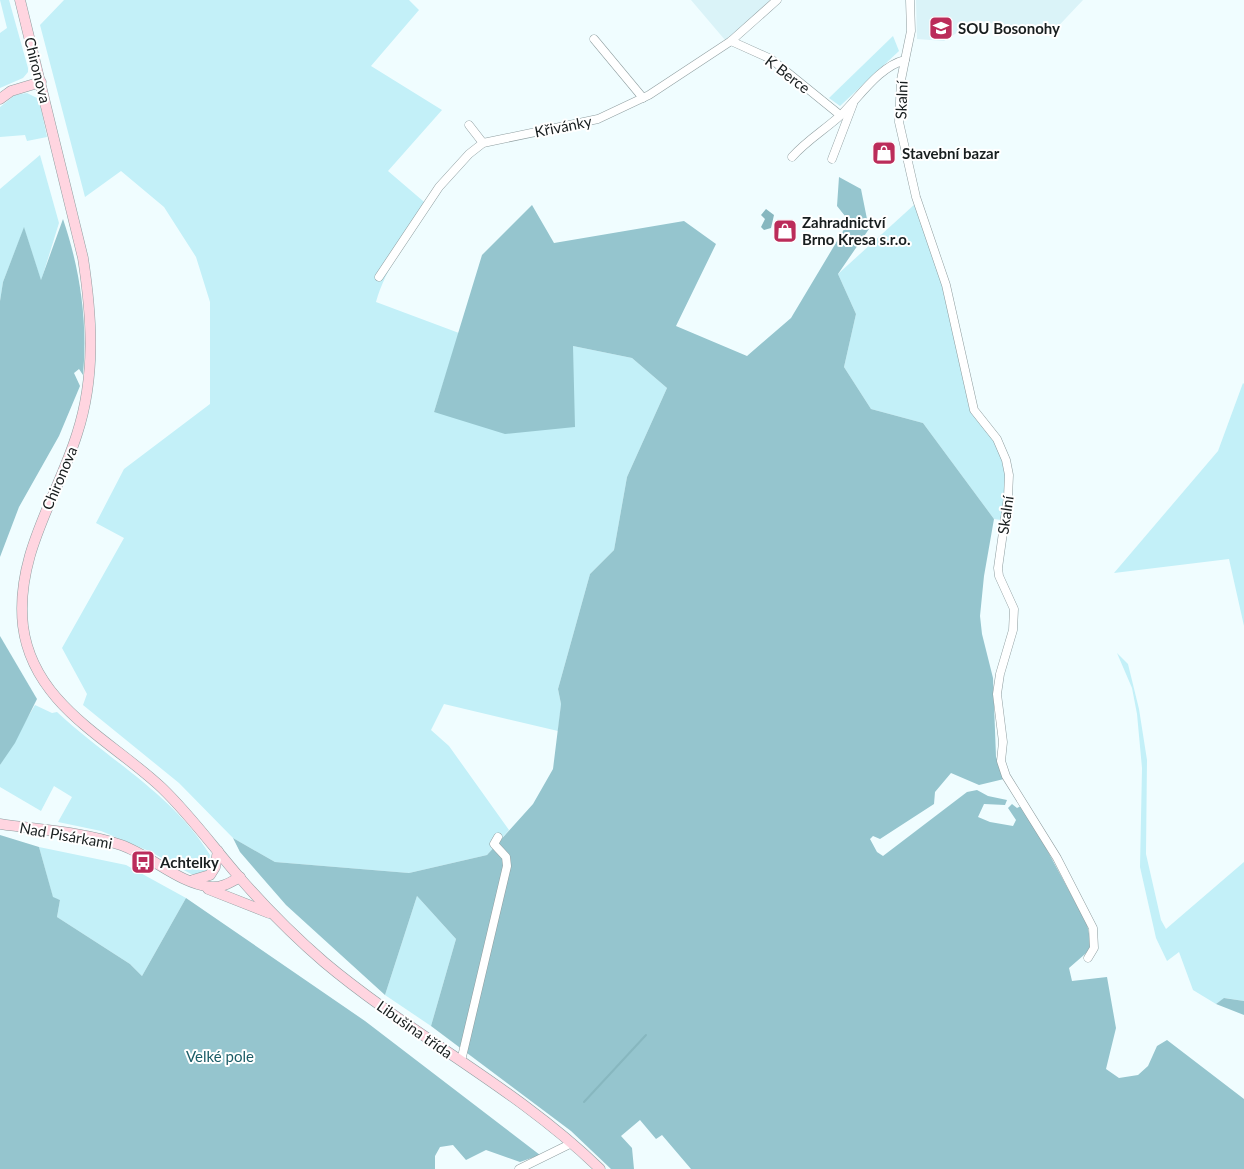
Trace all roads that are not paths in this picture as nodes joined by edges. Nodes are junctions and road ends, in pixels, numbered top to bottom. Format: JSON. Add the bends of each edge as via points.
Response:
{"nodes":[{"id":1,"x":20,"y":0,"type":"edge"},
{"id":2,"x":778,"y":0,"type":"edge"},
{"id":3,"x":910,"y":0,"type":"edge"},
{"id":4,"x":594,"y":39,"type":"dead end"},
{"id":5,"x":731,"y":41,"type":"junction"},
{"id":6,"x":905,"y":60,"type":"junction"},
{"id":7,"x":41,"y":82,"type":"junction"},
{"id":8,"x":643,"y":98,"type":"junction"},
{"id":9,"x":0,"y":99,"type":"edge"},
{"id":10,"x":854,"y":102,"type":"junction"},
{"id":11,"x":840,"y":115,"type":"junction"},
{"id":12,"x":469,"y":125,"type":"dead end"},
{"id":13,"x":483,"y":143,"type":"junction"},
{"id":14,"x":792,"y":157,"type":"dead end"},
{"id":15,"x":832,"y":159,"type":"dead end"},
{"id":16,"x":379,"y":277,"type":"dead end"},
{"id":17,"x":0,"y":824,"type":"edge"},
{"id":18,"x":498,"y":837,"type":"dead end"},
{"id":19,"x":218,"y":851,"type":"junction"},
{"id":20,"x":240,"y":877,"type":"junction"},
{"id":21,"x":188,"y":880,"type":"junction"},
{"id":22,"x":276,"y":918,"type":"junction"},
{"id":23,"x":1088,"y":958,"type":"dead end"},
{"id":24,"x":461,"y":1061,"type":"junction"},
{"id":25,"x":572,"y":1143,"type":"junction"},
{"id":26,"x":519,"y":1169,"type":"edge"},
{"id":27,"x":600,"y":1169,"type":"edge"}],
"edges":[{"from":1,"to":7,"type":"street","name":"Chironova"},
{"from":2,"to":5,"type":"street","name":"Křivánky"},
{"from":3,"to":6,"type":"street","name":"Skalní","via":[[911,31]]},
{"from":4,"to":8,"type":"street"},
{"from":5,"to":8,"type":"street","name":"Křivánky"},
{"from":5,"to":11,"type":"street","name":"K Berce","via":[[771,59]]},
{"from":6,"to":10,"type":"street","name":"Skalní","via":[[892,65]]},
{"from":6,"to":23,"type":"street","name":"Skalní","via":[[899,122],[916,197],[946,285],[974,410],[1002,449],[1009,475],[998,568],[1014,609],[1013,630],[997,694],[1003,742],[1001,761],[1006,776],[1057,858],[1093,928],[1094,948]]},
{"from":7,"to":9,"type":"street","via":[[10,91]]},
{"from":7,"to":19,"type":"street","name":"Chironova","via":[[83,258],[90,300],[91,366],[85,409],[27,566],[22,604],[26,643],[38,674],[60,703],[164,790]]},
{"from":8,"to":13,"type":"street","name":"Křivánky","via":[[598,119]]},
{"from":10,"to":11,"type":"street","name":"Skalní"},
{"from":10,"to":15,"type":"street","name":"Skalní"},
{"from":11,"to":14,"type":"street","name":"Skalní"},
{"from":12,"to":13,"type":"street"},
{"from":13,"to":16,"type":"street","name":"Křivánky","via":[[439,187]]},
{"from":17,"to":21,"type":"street","name":"Nad Pisárkami","via":[[120,845]]},
{"from":18,"to":24,"type":"street","via":[[494,844],[506,857],[507,866]]},
{"from":19,"to":20,"type":"street","name":"Chironova"},
{"from":19,"to":21,"type":"street","via":[[210,875]]},
{"from":20,"to":21,"type":"street","name":"Nad Pisárkami","via":[[215,887]]},
{"from":20,"to":22,"type":"street","name":"Libušina třída"},
{"from":21,"to":22,"type":"street","via":[[258,907]]},
{"from":22,"to":24,"type":"street","name":"Libušina třída","via":[[348,981]]},
{"from":24,"to":25,"type":"street","name":"Libušina třída"},
{"from":25,"to":26,"type":"street"},
{"from":25,"to":27,"type":"street","name":"Libušina třída"}]}
